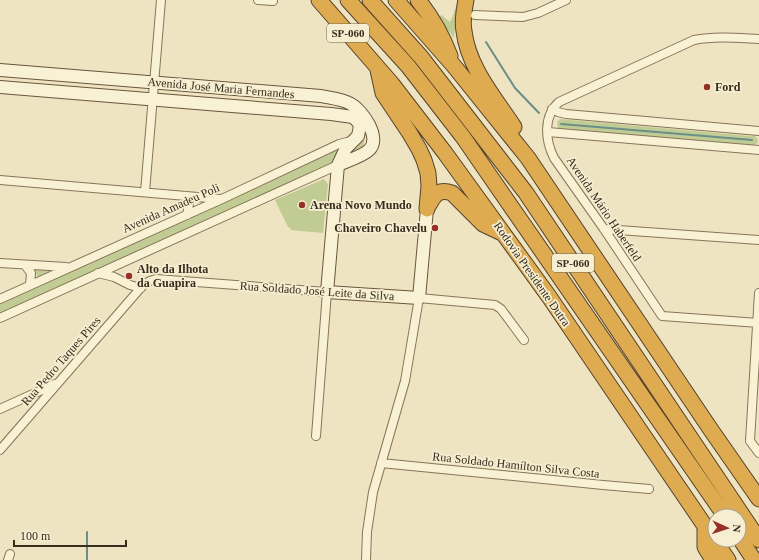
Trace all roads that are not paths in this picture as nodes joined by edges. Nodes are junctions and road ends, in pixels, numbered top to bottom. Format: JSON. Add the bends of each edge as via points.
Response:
{"nodes":[{"id":1,"x":161,"y":0,"type":"edge"},
{"id":2,"x":258,"y":0,"type":"edge"},
{"id":3,"x":318,"y":0,"type":"edge"},
{"id":4,"x":348,"y":0,"type":"edge"},
{"id":5,"x":370,"y":0,"type":"edge"},
{"id":6,"x":396,"y":0,"type":"edge"},
{"id":7,"x":418,"y":0,"type":"edge"},
{"id":8,"x":466,"y":0,"type":"edge"},
{"id":9,"x":566,"y":0,"type":"edge"},
{"id":10,"x":273,"y":1,"type":"dead end"},
{"id":11,"x":475,"y":15,"type":"dead end"},
{"id":12,"x":759,"y":39,"type":"edge"},
{"id":13,"x":454,"y":66,"type":"junction"},
{"id":14,"x":377,"y":67,"type":"junction"},
{"id":15,"x":0,"y":70,"type":"edge"},
{"id":16,"x":155,"y":83,"type":"junction"},
{"id":17,"x":0,"y":87,"type":"edge"},
{"id":18,"x":333,"y":98,"type":"junction"},
{"id":19,"x":153,"y":100,"type":"junction"},
{"id":20,"x":552,"y":109,"type":"junction"},
{"id":21,"x":331,"y":114,"type":"junction"},
{"id":22,"x":759,"y":131,"type":"edge"},
{"id":23,"x":548,"y":132,"type":"junction"},
{"id":24,"x":353,"y":140,"type":"junction"},
{"id":25,"x":759,"y":150,"type":"edge"},
{"id":26,"x":528,"y":158,"type":"junction"},
{"id":27,"x":338,"y":165,"type":"junction"},
{"id":28,"x":0,"y":180,"type":"edge"},
{"id":29,"x":145,"y":192,"type":"junction"},
{"id":30,"x":184,"y":196,"type":"junction"},
{"id":31,"x":222,"y":199,"type":"junction"},
{"id":32,"x":427,"y":209,"type":"junction"},
{"id":33,"x":187,"y":215,"type":"junction"},
{"id":34,"x":604,"y":229,"type":"junction"},
{"id":35,"x":504,"y":233,"type":"junction"},
{"id":36,"x":759,"y":240,"type":"edge"},
{"id":37,"x":0,"y":263,"type":"edge"},
{"id":38,"x":24,"y":265,"type":"junction"},
{"id":39,"x":69,"y":267,"type":"junction"},
{"id":40,"x":98,"y":273,"type":"junction"},
{"id":41,"x":30,"y":285,"type":"junction"},
{"id":42,"x":141,"y":288,"type":"junction"},
{"id":43,"x":327,"y":292,"type":"junction"},
{"id":44,"x":759,"y":293,"type":"edge"},
{"id":45,"x":419,"y":298,"type":"junction"},
{"id":46,"x":0,"y":299,"type":"edge"},
{"id":47,"x":0,"y":318,"type":"edge"},
{"id":48,"x":758,"y":323,"type":"edge"},
{"id":49,"x":524,"y":340,"type":"dead end"},
{"id":50,"x":57,"y":383,"type":"junction"},
{"id":51,"x":0,"y":409,"type":"edge"},
{"id":52,"x":684,"y":429,"type":"junction"},
{"id":53,"x":316,"y":436,"type":"dead end"},
{"id":54,"x":759,"y":439,"type":"edge"},
{"id":55,"x":750,"y":441,"type":"junction"},
{"id":56,"x":0,"y":450,"type":"edge"},
{"id":57,"x":759,"y":453,"type":"edge"},
{"id":58,"x":381,"y":463,"type":"junction"},
{"id":59,"x":649,"y":489,"type":"dead end"},
{"id":60,"x":759,"y":499,"type":"edge"},
{"id":61,"x":719,"y":508,"type":"edge"},
{"id":62,"x":759,"y":524,"type":"edge"},
{"id":63,"x":705,"y":526,"type":"junction"},
{"id":64,"x":759,"y":540,"type":"edge"},
{"id":65,"x":746,"y":548,"type":"edge"},
{"id":66,"x":366,"y":560,"type":"edge"},
{"id":67,"x":713,"y":560,"type":"edge"},
{"id":68,"x":728,"y":560,"type":"edge"},
{"id":69,"x":754,"y":560,"type":"edge"}],
"edges":[{"from":1,"to":16,"type":"street"},
{"from":2,"to":10,"type":"street"},
{"from":3,"to":14,"type":"highway","name":"Rodovia Presidente Dutra","number":"SP-060"},
{"from":4,"to":61,"type":"highway","name":"Rodovia Presidente Dutra","number":"SP-060","via":[[408,66],[463,137]]},
{"from":5,"to":52,"type":"highway","number":"SP-060","via":[[421,57],[526,193]]},
{"from":6,"to":13,"type":"highway","number":"SP-060"},
{"from":7,"to":13,"type":"highway","via":[[430,14]]},
{"from":8,"to":26,"type":"highway","via":[[463,29],[470,55],[478,72],[523,139]]},
{"from":9,"to":11,"type":"street","via":[[523,17]]},
{"from":12,"to":20,"type":"street","via":[[726,37],[694,40],[566,98]]},
{"from":13,"to":26,"type":"highway","number":"SP-060"},
{"from":14,"to":32,"type":"highway","via":[[382,93],[409,132],[424,160],[429,186]]},
{"from":14,"to":35,"type":"highway","name":"Rodovia Presidente Dutra","number":"SP-060"},
{"from":15,"to":16,"type":"main road","name":"Avenida José Maria Fernandes"},
{"from":16,"to":18,"type":"main road","name":"Avenida José Maria Fernandes"},
{"from":16,"to":19,"type":"street"},
{"from":17,"to":19,"type":"main road","name":"Avenida José Maria Fernandes"},
{"from":18,"to":21,"type":"main road"},
{"from":18,"to":27,"type":"main road","name":"Avenida José Maria Fernandes","via":[[352,104],[359,110],[371,128],[373,138],[368,151]]},
{"from":19,"to":21,"type":"main road","name":"Avenida José Maria Fernandes"},
{"from":19,"to":29,"type":"street"},
{"from":20,"to":22,"type":"street","via":[[566,114]]},
{"from":20,"to":23,"type":"street","name":"Avenida Mário Haberfeld","via":[[548,117]]},
{"from":21,"to":24,"type":"main road","name":"Avenida José Maria Fernandes","via":[[353,117],[358,122],[360,130]]},
{"from":23,"to":25,"type":"street"},
{"from":23,"to":34,"type":"street","name":"Avenida Mário Haberfeld","via":[[549,146],[554,158]]},
{"from":24,"to":27,"type":"main road","name":"Avenida José Maria Fernandes"},
{"from":24,"to":31,"type":"street","name":"Avenida Amadeu Poli","via":[[339,144]]},
{"from":26,"to":60,"type":"highway","number":"SP-060"},
{"from":27,"to":40,"type":"street"},
{"from":27,"to":43,"type":"main road"},
{"from":28,"to":29,"type":"street"},
{"from":29,"to":30,"type":"street"},
{"from":30,"to":31,"type":"street"},
{"from":30,"to":33,"type":"street","via":[[189,204]]},
{"from":31,"to":33,"type":"street","name":"Avenida Amadeu Poli"},
{"from":32,"to":35,"type":"highway","via":[[434,196],[446,191],[452,193],[483,224]]},
{"from":32,"to":45,"type":"main road"},
{"from":33,"to":39,"type":"street","name":"Avenida Amadeu Poli"},
{"from":34,"to":36,"type":"street"},
{"from":34,"to":48,"type":"street","name":"Avenida Mário Haberfeld","via":[[662,316]]},
{"from":35,"to":63,"type":"highway","name":"Rodovia Presidente Dutra","number":"SP-060"},
{"from":37,"to":38,"type":"street"},
{"from":38,"to":39,"type":"street"},
{"from":38,"to":41,"type":"street","via":[[31,273]]},
{"from":39,"to":41,"type":"street","name":"Avenida Amadeu Poli"},
{"from":40,"to":42,"type":"street"},
{"from":40,"to":47,"type":"street"},
{"from":41,"to":46,"type":"street","name":"Avenida Amadeu Poli"},
{"from":42,"to":43,"type":"street","name":"Rua Soldado José Leite da Silva","via":[[150,281],[161,279]]},
{"from":42,"to":50,"type":"street","name":"Rua Pedro Taques Pires"},
{"from":43,"to":45,"type":"main road","name":"Rua Soldado José Leite da Silva"},
{"from":43,"to":53,"type":"street"},
{"from":44,"to":48,"type":"street"},
{"from":45,"to":49,"type":"street","name":"Rua Soldado José Leite da Silva","via":[[495,305],[501,309]]},
{"from":45,"to":58,"type":"street","via":[[405,381]]},
{"from":48,"to":55,"type":"street"},
{"from":50,"to":51,"type":"street"},
{"from":50,"to":56,"type":"street","name":"Rua Pedro Taques Pires"},
{"from":52,"to":62,"type":"highway","via":[[714,458]]},
{"from":52,"to":64,"type":"highway","number":"SP-060"},
{"from":54,"to":55,"type":"street"},
{"from":55,"to":57,"type":"street"},
{"from":58,"to":59,"type":"street","name":"Rua Soldado Hamílton Silva Costa"},
{"from":58,"to":66,"type":"street","via":[[373,492]]},
{"from":63,"to":67,"type":"highway","via":[[705,547]]},
{"from":63,"to":68,"type":"highway","name":"Rodovia Presidente Dutra","number":"SP-060"},
{"from":65,"to":69,"type":"highway"}]}
